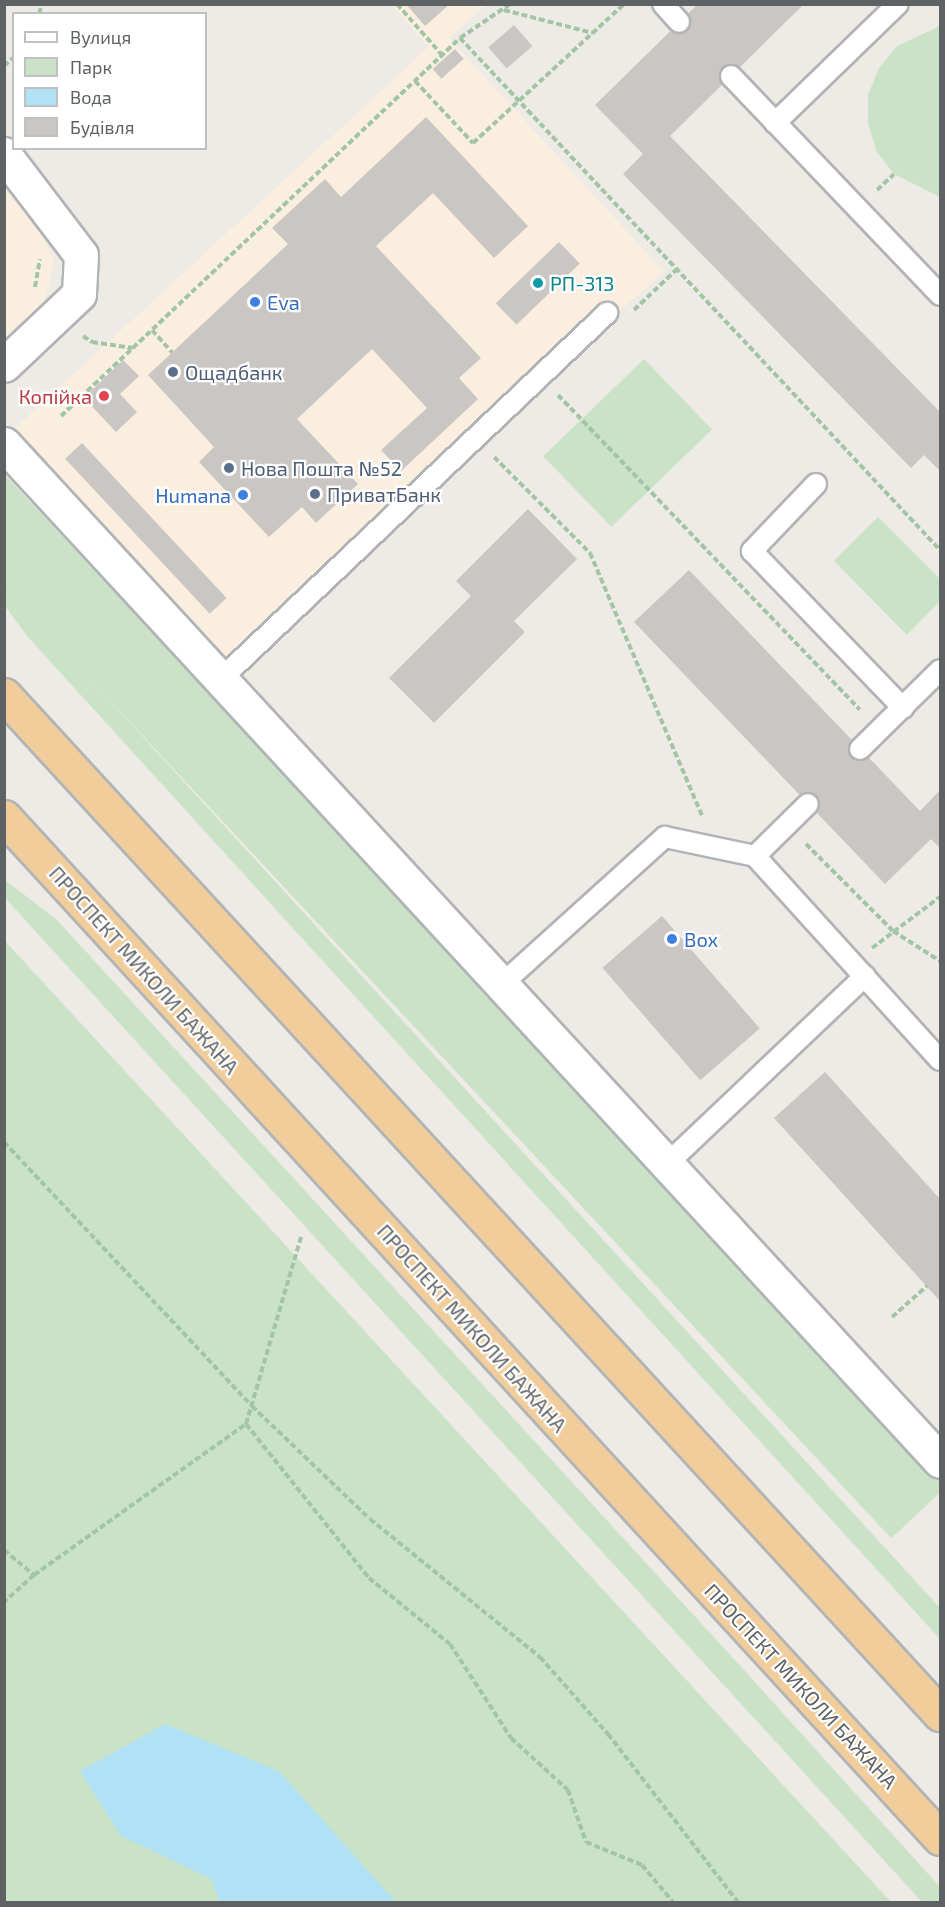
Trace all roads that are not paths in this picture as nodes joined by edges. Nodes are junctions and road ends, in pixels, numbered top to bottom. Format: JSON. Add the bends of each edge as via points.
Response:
{"nodes":[{"id":1,"x":663,"y":4,"type":"edge"},
{"id":2,"x":898,"y":4,"type":"edge"},
{"id":3,"x":679,"y":22,"type":"dead end"},
{"id":4,"x":731,"y":76,"type":"dead end"},
{"id":5,"x":775,"y":123,"type":"junction"},
{"id":6,"x":4,"y":154,"type":"edge"},
{"id":7,"x":940,"y":295,"type":"edge"},
{"id":8,"x":607,"y":313,"type":"dead end"},
{"id":9,"x":4,"y":365,"type":"edge"},
{"id":10,"x":4,"y":444,"type":"edge"},
{"id":11,"x":816,"y":484,"type":"dead end"},
{"id":12,"x":940,"y":670,"type":"edge"},
{"id":13,"x":222,"y":678,"type":"junction"},
{"id":14,"x":4,"y":695,"type":"edge"},
{"id":15,"x":903,"y":708,"type":"junction"},
{"id":16,"x":860,"y":749,"type":"dead end"},
{"id":17,"x":808,"y":804,"type":"dead end"},
{"id":18,"x":4,"y":817,"type":"edge"},
{"id":19,"x":755,"y":856,"type":"junction"},
{"id":20,"x":859,"y":970,"type":"junction"},
{"id":21,"x":501,"y":986,"type":"junction"},
{"id":22,"x":940,"y":1060,"type":"edge"},
{"id":23,"x":667,"y":1164,"type":"junction"},
{"id":24,"x":940,"y":1461,"type":"edge"},
{"id":25,"x":940,"y":1714,"type":"edge"},
{"id":26,"x":940,"y":1838,"type":"edge"}],
"edges":[{"from":1,"to":3,"type":"lane"},
{"from":2,"to":5,"type":"lane"},
{"from":4,"to":5,"type":"lane"},
{"from":5,"to":7,"type":"lane"},
{"from":6,"to":9,"type":"street","via":[[81,255],[79,294]]},
{"from":8,"to":13,"type":"lane"},
{"from":10,"to":13,"type":"street"},
{"from":11,"to":15,"type":"lane","via":[[752,551]]},
{"from":12,"to":15,"type":"lane"},
{"from":13,"to":21,"type":"street"},
{"from":14,"to":25,"type":"highway"},
{"from":15,"to":16,"type":"lane"},
{"from":17,"to":19,"type":"lane"},
{"from":18,"to":26,"type":"highway","name":"ПРОСПЕКТ МИКОЛИ БАЖАНА"},
{"from":19,"to":20,"type":"lane"},
{"from":19,"to":21,"type":"lane","via":[[665,837]]},
{"from":20,"to":22,"type":"lane"},
{"from":20,"to":23,"type":"lane"},
{"from":21,"to":23,"type":"street"},
{"from":23,"to":24,"type":"street"}]}
